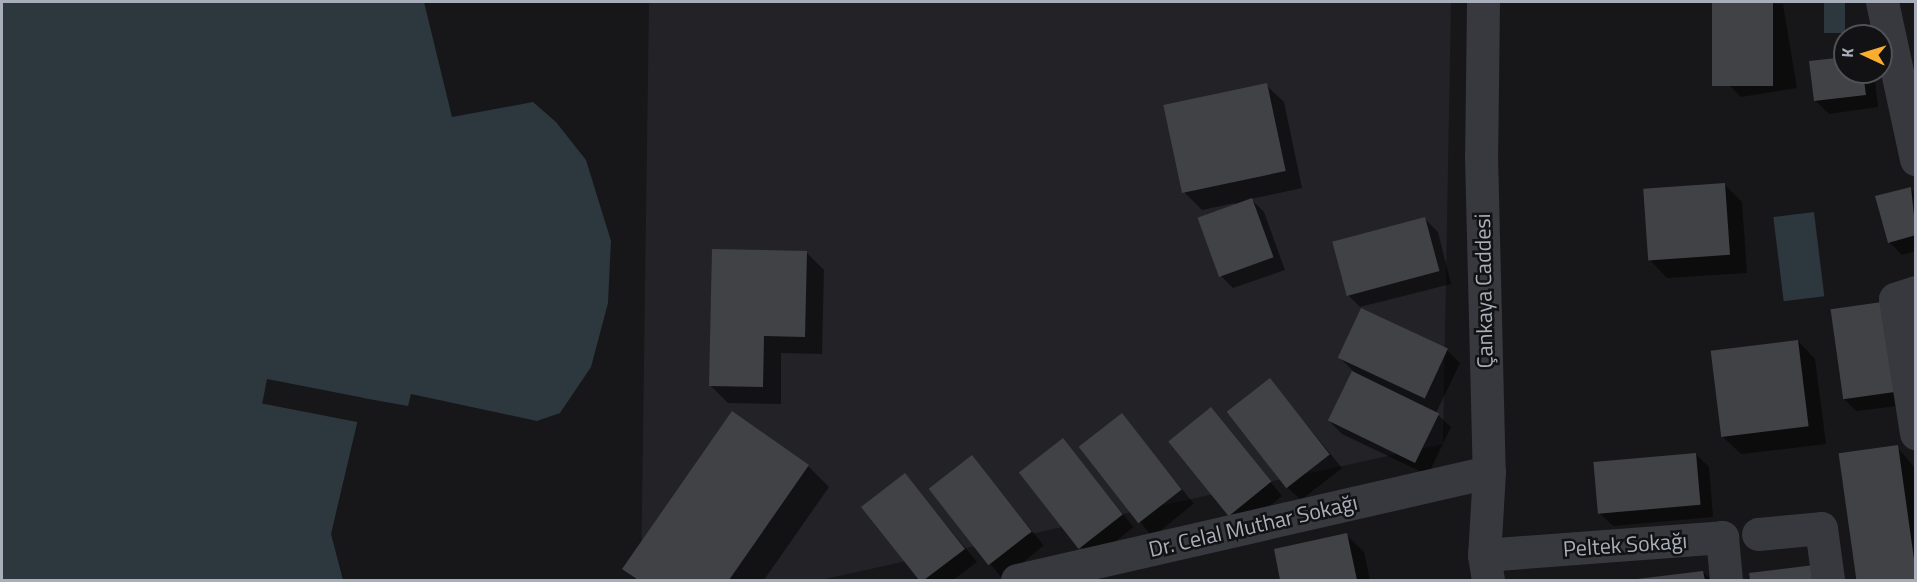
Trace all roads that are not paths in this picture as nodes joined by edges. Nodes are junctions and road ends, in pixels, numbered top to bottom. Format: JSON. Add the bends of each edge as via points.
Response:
{"nodes":[{"id":1,"x":1483,"y":2,"type":"edge"},
{"id":2,"x":1882,"y":2,"type":"edge"},
{"id":3,"x":1916,"y":159,"type":"edge"},
{"id":4,"x":1916,"y":292,"type":"edge"},
{"id":5,"x":1916,"y":433,"type":"edge"},
{"id":6,"x":1489,"y":472,"type":"junction"},
{"id":7,"x":1758,"y":534,"type":"dead end"},
{"id":8,"x":1486,"y":568,"type":"edge"},
{"id":9,"x":1022,"y":580,"type":"edge"},
{"id":10,"x":1726,"y":580,"type":"edge"},
{"id":11,"x":1828,"y":580,"type":"edge"}],
"edges":[{"from":1,"to":6,"type":"street","name":"Çankaya Caddesi","via":[[1481,155]]},
{"from":2,"to":3,"type":"street"},
{"from":4,"to":5,"type":"street","via":[[1895,299]]},
{"from":6,"to":8,"type":"street","name":"Çankaya Caddesi"},
{"from":6,"to":9,"type":"street","name":"Dr. Celal Muthar Sokağı"},
{"from":7,"to":11,"type":"street","via":[[1821,528]]},
{"from":8,"to":10,"type":"street","name":"Peltek Sokağı","via":[[1722,537]]}]}
